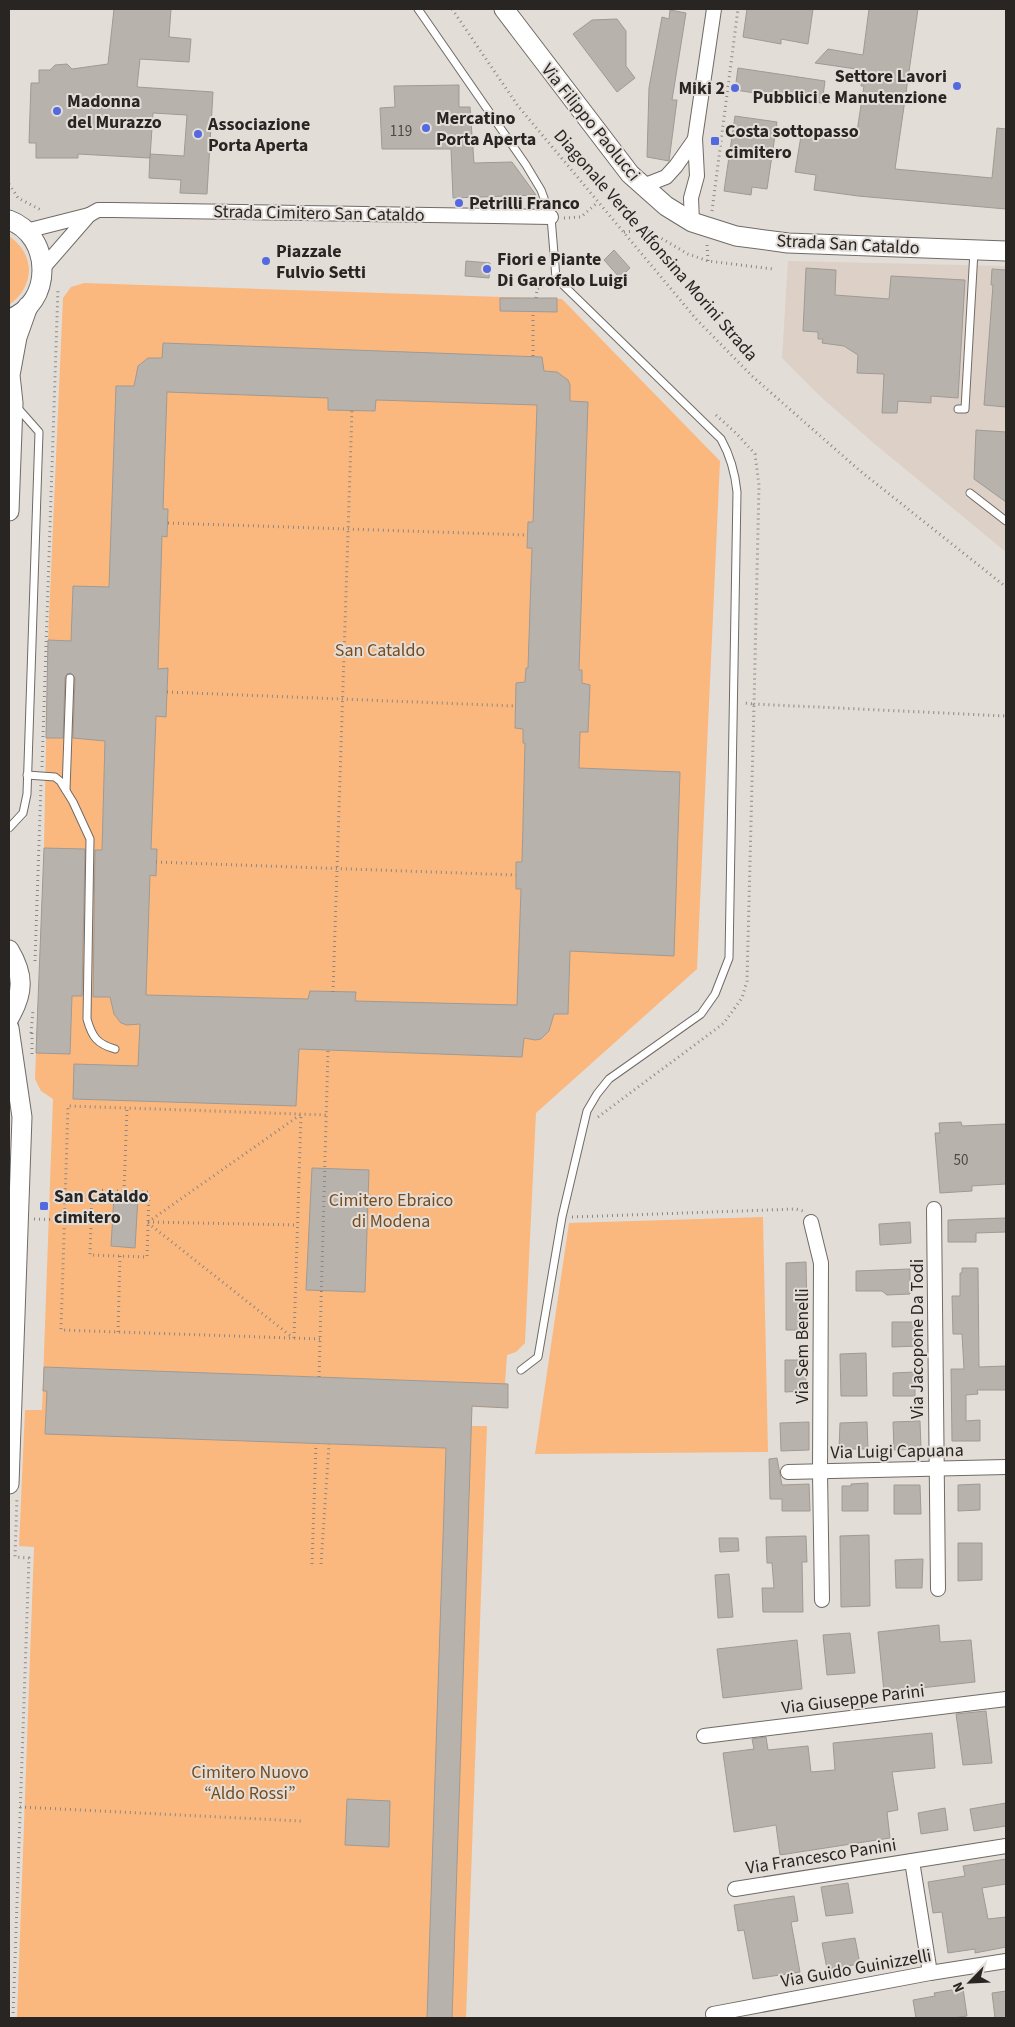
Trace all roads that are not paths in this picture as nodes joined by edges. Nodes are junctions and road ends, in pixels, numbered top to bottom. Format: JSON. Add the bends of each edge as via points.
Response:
{"nodes":[{"id":1,"x":418,"y":9,"type":"edge"},
{"id":2,"x":504,"y":9,"type":"edge"},
{"id":3,"x":714,"y":9,"type":"edge"},
{"id":4,"x":695,"y":139,"type":"junction"},
{"id":5,"x":643,"y":186,"type":"junction"},
{"id":6,"x":89,"y":215,"type":"junction"},
{"id":7,"x":551,"y":217,"type":"junction"},
{"id":8,"x":9,"y":220,"type":"edge"},
{"id":9,"x":692,"y":222,"type":"junction"},
{"id":10,"x":26,"y":231,"type":"junction"},
{"id":11,"x":974,"y":250,"type":"junction"},
{"id":12,"x":1006,"y":251,"type":"edge"},
{"id":13,"x":42,"y":269,"type":"junction"},
{"id":14,"x":28,"y":306,"type":"junction"},
{"id":15,"x":9,"y":319,"type":"edge"},
{"id":16,"x":9,"y":374,"type":"edge"},
{"id":17,"x":13,"y":403,"type":"junction"},
{"id":18,"x":958,"y":409,"type":"dead end"},
{"id":19,"x":970,"y":494,"type":"dead end"},
{"id":20,"x":9,"y":511,"type":"edge"},
{"id":21,"x":1006,"y":521,"type":"edge"},
{"id":22,"x":70,"y":678,"type":"dead end"},
{"id":23,"x":27,"y":774,"type":"junction"},
{"id":24,"x":66,"y":790,"type":"junction"},
{"id":25,"x":9,"y":828,"type":"edge"},
{"id":26,"x":9,"y":950,"type":"edge"},
{"id":27,"x":9,"y":1018,"type":"edge"},
{"id":28,"x":9,"y":1028,"type":"edge"},
{"id":29,"x":115,"y":1049,"type":"dead end"},
{"id":30,"x":13,"y":1087,"type":"edge"},
{"id":31,"x":934,"y":1209,"type":"dead end"},
{"id":32,"x":811,"y":1222,"type":"road end"},
{"id":33,"x":521,"y":1370,"type":"dead end"},
{"id":34,"x":1006,"y":1467,"type":"edge"},
{"id":35,"x":937,"y":1469,"type":"junction"},
{"id":36,"x":788,"y":1472,"type":"dead end"},
{"id":37,"x":820,"y":1472,"type":"junction"},
{"id":38,"x":9,"y":1484,"type":"edge"},
{"id":39,"x":938,"y":1589,"type":"dead end"},
{"id":40,"x":822,"y":1600,"type":"dead end"},
{"id":41,"x":1006,"y":1699,"type":"edge"},
{"id":42,"x":704,"y":1736,"type":"dead end"},
{"id":43,"x":1006,"y":1846,"type":"edge"},
{"id":44,"x":912,"y":1861,"type":"junction"},
{"id":45,"x":735,"y":1888,"type":"dead end"},
{"id":46,"x":1006,"y":1961,"type":"edge"},
{"id":47,"x":930,"y":1973,"type":"junction"},
{"id":48,"x":713,"y":2016,"type":"edge"}],
"edges":[{"from":1,"to":7,"type":"lane","via":[[526,164]]},
{"from":2,"to":5,"type":"street","name":"Via Filippo Paolucci"},
{"from":3,"to":4,"type":"street"},
{"from":4,"to":5,"type":"street","via":[[666,177]]},
{"from":4,"to":9,"type":"street","via":[[697,176],[691,198]]},
{"from":5,"to":9,"type":"street","name":"Via Filippo Paolucci"},
{"from":6,"to":7,"type":"street","name":"Strada Cimitero San Cataldo","via":[[98,210],[112,210]]},
{"from":6,"to":10,"type":"street","name":"Strada Cimitero San Cataldo"},
{"from":6,"to":13,"type":"street"},
{"from":7,"to":33,"type":"lane","via":[[556,278],[721,439],[735,472],[730,940],[723,977],[700,1014],[609,1079],[586,1110],[562,1217],[538,1357]]},
{"from":8,"to":10,"type":"street"},
{"from":9,"to":11,"type":"street","name":"Strada San Cataldo","via":[[736,236],[788,243]]},
{"from":10,"to":13,"type":"street","via":[[37,246]]},
{"from":11,"to":12,"type":"street","name":"Strada San Cataldo"},
{"from":11,"to":18,"type":"lane","via":[[965,409]]},
{"from":13,"to":14,"type":"street","via":[[37,294]]},
{"from":14,"to":15,"type":"street"},
{"from":14,"to":16,"type":"street"},
{"from":16,"to":17,"type":"street"},
{"from":17,"to":20,"type":"street"},
{"from":17,"to":23,"type":"lane","via":[[39,432]]},
{"from":19,"to":21,"type":"lane"},
{"from":22,"to":24,"type":"lane"},
{"from":23,"to":24,"type":"lane","via":[[55,777]]},
{"from":23,"to":25,"type":"lane","via":[[27,794],[22,813]]},
{"from":24,"to":29,"type":"lane","via":[[90,839],[87,1019],[100,1044]]},
{"from":26,"to":27,"type":"street","via":[[18,965],[21,984],[17,1004]]},
{"from":28,"to":30,"type":"street"},
{"from":30,"to":38,"type":"street","via":[[22,1117]]},
{"from":31,"to":35,"type":"street","name":"Via Jacopone Da Todi"},
{"from":32,"to":37,"type":"street","name":"Via Sem Benelli","via":[[822,1263]]},
{"from":34,"to":35,"type":"street","name":"Via Luigi Capuana"},
{"from":35,"to":37,"type":"street","name":"Via Luigi Capuana"},
{"from":35,"to":39,"type":"street","name":"Via Jacopone Da Todi"},
{"from":36,"to":37,"type":"street","name":"Via Luigi Capuana"},
{"from":37,"to":40,"type":"street","name":"Via Sem Benelli"},
{"from":41,"to":42,"type":"street","name":"Via Giuseppe Parini"},
{"from":43,"to":44,"type":"street","name":"Via Francesco Panini"},
{"from":44,"to":45,"type":"street","name":"Via Francesco Panini"},
{"from":44,"to":47,"type":"street","name":"Via Francesco Panini"},
{"from":46,"to":47,"type":"street","name":"Via Guido Guinizzelli"},
{"from":47,"to":48,"type":"street","name":"Via Guido Guinizzelli"}]}
